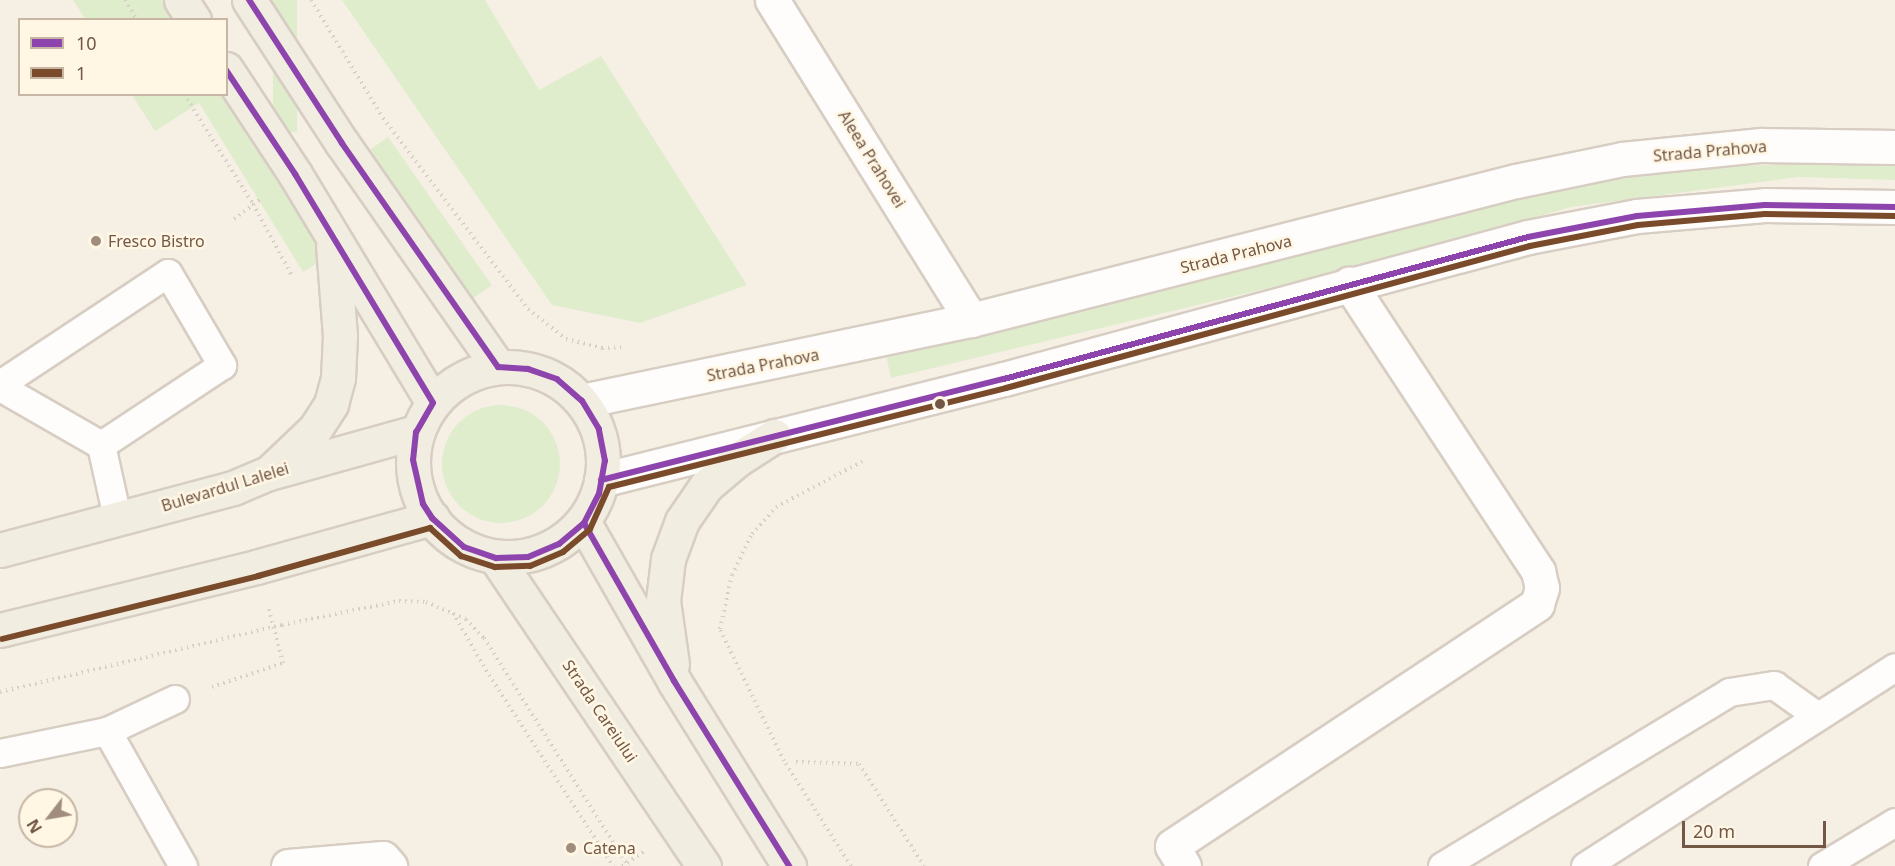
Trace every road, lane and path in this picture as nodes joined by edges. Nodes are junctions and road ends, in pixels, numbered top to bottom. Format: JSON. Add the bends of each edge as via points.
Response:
{"nodes":[{"id":1,"x":125,"y":0,"type":"edge"},
{"id":2,"x":181,"y":0,"type":"edge"},
{"id":3,"x":249,"y":0,"type":"edge"},
{"id":4,"x":311,"y":0,"type":"edge"},
{"id":5,"x":772,"y":0,"type":"edge"},
{"id":6,"x":136,"y":18,"type":"edge"},
{"id":7,"x":193,"y":18,"type":"edge"},
{"id":8,"x":228,"y":72,"type":"edge"},
{"id":9,"x":185,"y":96,"type":"edge"},
{"id":10,"x":1895,"y":147,"type":"edge"},
{"id":11,"x":1895,"y":207,"type":"edge"},
{"id":12,"x":332,"y":239,"type":"junction"},
{"id":13,"x":1349,"y":283,"type":"junction"},
{"id":14,"x":297,"y":285,"type":"dead end"},
{"id":15,"x":971,"y":320,"type":"junction"},
{"id":16,"x":624,"y":347,"type":"dead end"},
{"id":17,"x":498,"y":367,"type":"junction"},
{"id":18,"x":0,"y":386,"type":"edge"},
{"id":19,"x":582,"y":401,"type":"junction"},
{"id":20,"x":433,"y":403,"type":"junction"},
{"id":21,"x":416,"y":432,"type":"junction"},
{"id":22,"x":774,"y":436,"type":"junction"},
{"id":23,"x":101,"y":445,"type":"junction"},
{"id":24,"x":871,"y":459,"type":"dead end"},
{"id":25,"x":269,"y":473,"type":"junction"},
{"id":26,"x":601,"y":480,"type":"junction"},
{"id":27,"x":117,"y":517,"type":"junction"},
{"id":28,"x":432,"y":518,"type":"junction"},
{"id":29,"x":584,"y":523,"type":"junction"},
{"id":30,"x":0,"y":550,"type":"edge"},
{"id":31,"x":496,"y":558,"type":"junction"},
{"id":32,"x":453,"y":613,"type":"junction"},
{"id":33,"x":276,"y":629,"type":"junction"},
{"id":34,"x":0,"y":630,"type":"edge"},
{"id":35,"x":1895,"y":667,"type":"edge"},
{"id":36,"x":674,"y":681,"type":"junction"},
{"id":37,"x":0,"y":692,"type":"edge"},
{"id":38,"x":175,"y":699,"type":"joint"},
{"id":39,"x":1816,"y":716,"type":"junction"},
{"id":40,"x":106,"y":731,"type":"junction"},
{"id":41,"x":0,"y":753,"type":"edge"},
{"id":42,"x":796,"y":762,"type":"dead end"},
{"id":43,"x":1895,"y":822,"type":"edge"},
{"id":44,"x":183,"y":866,"type":"edge"},
{"id":45,"x":288,"y":866,"type":"edge"},
{"id":46,"x":390,"y":866,"type":"edge"},
{"id":47,"x":614,"y":866,"type":"edge"},
{"id":48,"x":628,"y":866,"type":"edge"},
{"id":49,"x":704,"y":866,"type":"edge"},
{"id":50,"x":789,"y":866,"type":"edge"},
{"id":51,"x":851,"y":866,"type":"edge"},
{"id":52,"x":924,"y":866,"type":"edge"},
{"id":53,"x":1184,"y":866,"type":"edge"},
{"id":54,"x":1442,"y":866,"type":"edge"},
{"id":55,"x":1585,"y":866,"type":"edge"},
{"id":56,"x":1822,"y":866,"type":"edge"}],
"edges":[{"from":1,"to":6,"type":"path"},
{"from":2,"to":7,"type":"main road"},
{"from":3,"to":17,"type":"main road","via":[[348,153]]},
{"from":4,"to":16,"type":"path","via":[[383,118],[528,309],[566,339],[602,348]]},
{"from":5,"to":15,"type":"street","name":"Aleea Prahovei"},
{"from":8,"to":12,"type":"main road"},
{"from":9,"to":14,"type":"path","via":[[253,204]]},
{"from":10,"to":15,"type":"street","name":"Strada Prahova","via":[[1761,145],[1622,159],[1516,182]]},
{"from":11,"to":13,"type":"street","via":[[1765,205],[1637,216],[1528,237]]},
{"from":12,"to":20,"type":"main road"},
{"from":12,"to":25,"type":"main road","via":[[340,336],[338,378],[331,404],[315,429]]},
{"from":13,"to":22,"type":"street","via":[[1004,379]]},
{"from":13,"to":53,"type":"street","via":[[1538,571],[1542,588],[1537,604],[1172,846]]},
{"from":15,"to":19,"type":"street","name":"Strada Prahova"},
{"from":17,"to":19,"type":"main road","via":[[528,369],[557,380]]},
{"from":17,"to":20,"type":"main road","via":[[469,375]]},
{"from":18,"to":23,"type":"lane"},
{"from":18,"to":23,"type":"lane","via":[[168,273],[222,365]]},
{"from":19,"to":26,"type":"main road","via":[[599,429],[605,461]]},
{"from":20,"to":21,"type":"main road"},
{"from":21,"to":25,"type":"main road","name":"Bulevardul Lalelei"},
{"from":21,"to":28,"type":"main road","via":[[413,475]]},
{"from":22,"to":26,"type":"street"},
{"from":22,"to":36,"type":"main road","via":[[706,486],[682,520],[668,559],[663,602]]},
{"from":23,"to":27,"type":"lane"},
{"from":24,"to":51,"type":"path","via":[[776,507],[752,534],[732,575],[720,629],[784,761]]},
{"from":25,"to":27,"type":"main road","name":"Bulevardul Lalelei","via":[[233,488]]},
{"from":26,"to":29,"type":"main road","via":[[599,494]]},
{"from":27,"to":30,"type":"main road","name":"Bulevardul Lalelei"},
{"from":28,"to":31,"type":"main road","via":[[464,548]]},
{"from":28,"to":34,"type":"main road","via":[[256,567]]},
{"from":29,"to":31,"type":"main road","via":[[559,544],[528,557]]},
{"from":29,"to":36,"type":"main road"},
{"from":31,"to":49,"type":"main road","name":"Strada Careiului"},
{"from":32,"to":33,"type":"path","via":[[426,602],[399,601]]},
{"from":32,"to":47,"type":"path"},
{"from":32,"to":48,"type":"path","via":[[466,619],[484,638]]},
{"from":33,"to":37,"type":"path"},
{"from":33,"to":38,"type":"path","via":[[283,663]]},
{"from":35,"to":39,"type":"lane"},
{"from":36,"to":50,"type":"main road"},
{"from":38,"to":40,"type":"lane"},
{"from":39,"to":54,"type":"lane","via":[[1774,685],[1729,692]]},
{"from":39,"to":55,"type":"lane"},
{"from":40,"to":41,"type":"lane"},
{"from":40,"to":44,"type":"lane"},
{"from":42,"to":52,"type":"path","via":[[859,764]]},
{"from":43,"to":56,"type":"lane"},
{"from":45,"to":46,"type":"street","via":[[383,858]]}]}
